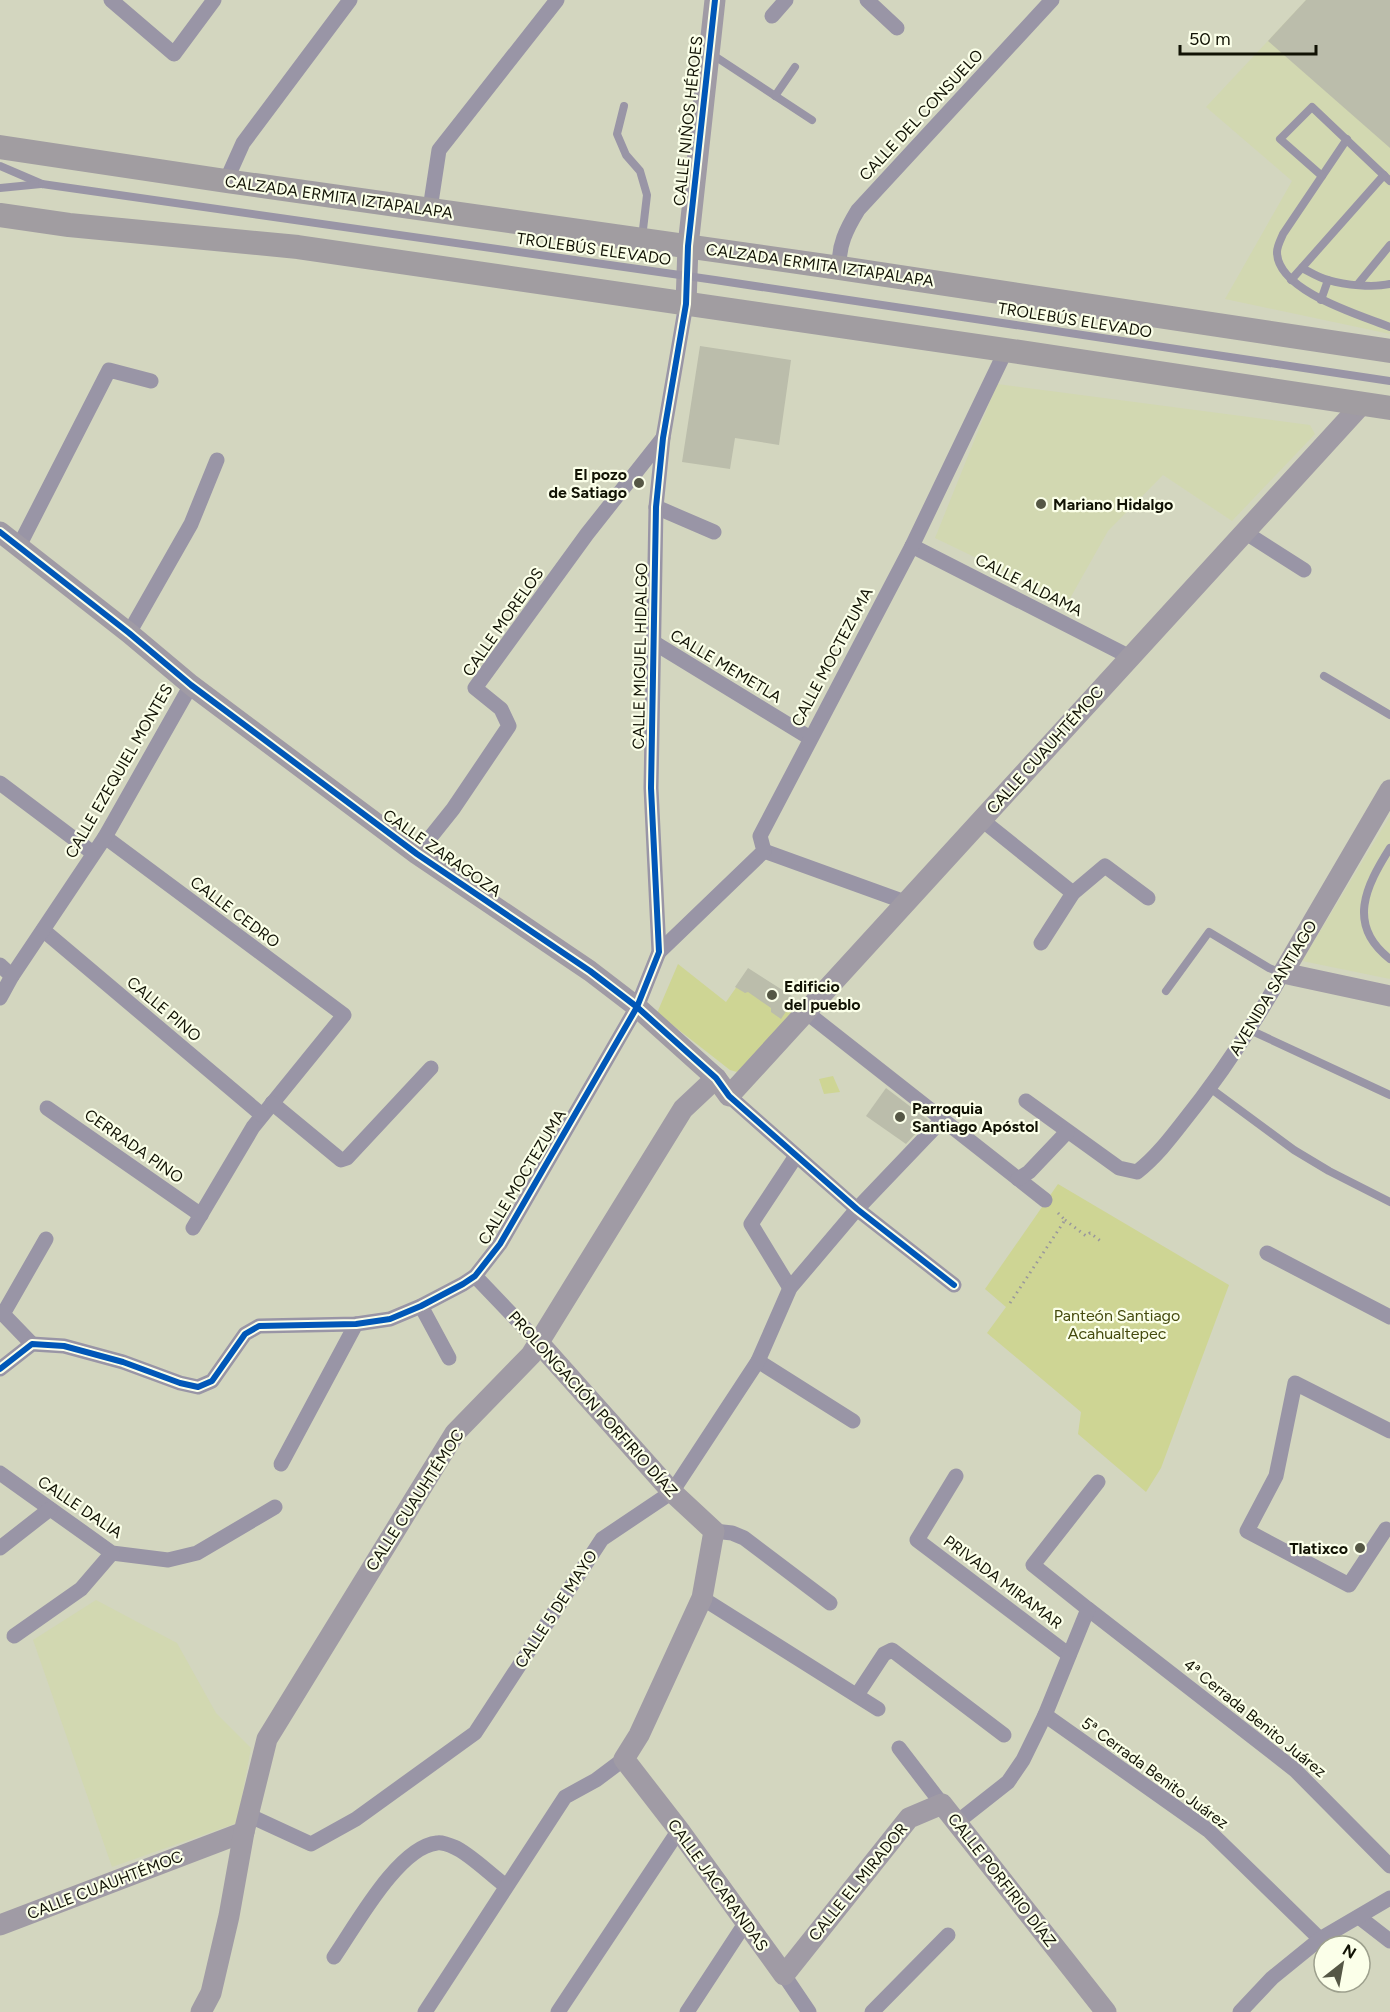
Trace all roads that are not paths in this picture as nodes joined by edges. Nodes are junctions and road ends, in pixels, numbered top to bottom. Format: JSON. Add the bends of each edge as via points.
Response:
{"nodes":[{"id":1,"x":111,"y":0,"type":"edge"},
{"id":2,"x":214,"y":0,"type":"edge"},
{"id":3,"x":350,"y":0,"type":"edge"},
{"id":4,"x":557,"y":0,"type":"edge"},
{"id":5,"x":715,"y":0,"type":"edge"},
{"id":6,"x":786,"y":0,"type":"edge"},
{"id":7,"x":867,"y":0,"type":"edge"},
{"id":8,"x":1052,"y":0,"type":"edge"},
{"id":9,"x":772,"y":16,"type":"dead end"},
{"id":10,"x":897,"y":28,"type":"dead end"},
{"id":11,"x":709,"y":52,"type":"junction"},
{"id":12,"x":795,"y":68,"type":"dead end"},
{"id":13,"x":775,"y":96,"type":"junction"},
{"id":14,"x":624,"y":106,"type":"dead end"},
{"id":15,"x":812,"y":120,"type":"dead end"},
{"id":16,"x":1347,"y":139,"type":"junction"},
{"id":17,"x":0,"y":147,"type":"edge"},
{"id":18,"x":0,"y":166,"type":"edge"},
{"id":19,"x":1322,"y":176,"type":"junction"},
{"id":20,"x":1387,"y":178,"type":"edge"},
{"id":21,"x":226,"y":181,"type":"junction"},
{"id":22,"x":42,"y":184,"type":"junction"},
{"id":23,"x":0,"y":188,"type":"edge"},
{"id":24,"x":430,"y":209,"type":"junction"},
{"id":25,"x":0,"y":215,"type":"edge"},
{"id":26,"x":642,"y":239,"type":"junction"},
{"id":27,"x":1390,"y":245,"type":"edge"},
{"id":28,"x":688,"y":246,"type":"junction"},
{"id":29,"x":840,"y":268,"type":"junction"},
{"id":30,"x":1302,"y":268,"type":"junction"},
{"id":31,"x":1291,"y":280,"type":"junction"},
{"id":32,"x":1328,"y":280,"type":"junction"},
{"id":33,"x":1358,"y":284,"type":"junction"},
{"id":34,"x":1390,"y":284,"type":"edge"},
{"id":35,"x":1321,"y":300,"type":"junction"},
{"id":36,"x":686,"y":304,"type":"junction"},
{"id":37,"x":1390,"y":327,"type":"edge"},
{"id":38,"x":1006,"y":350,"type":"junction"},
{"id":39,"x":1390,"y":351,"type":"edge"},
{"id":40,"x":151,"y":381,"type":"dead end"},
{"id":41,"x":1390,"y":381,"type":"edge"},
{"id":42,"x":1362,"y":404,"type":"junction"},
{"id":43,"x":1390,"y":408,"type":"edge"},
{"id":44,"x":663,"y":438,"type":"junction"},
{"id":45,"x":217,"y":460,"type":"dead end"},
{"id":46,"x":656,"y":507,"type":"junction"},
{"id":47,"x":0,"y":532,"type":"edge"},
{"id":48,"x":714,"y":532,"type":"dead end"},
{"id":49,"x":1246,"y":533,"type":"junction"},
{"id":50,"x":19,"y":546,"type":"junction"},
{"id":51,"x":912,"y":546,"type":"junction"},
{"id":52,"x":1304,"y":570,"type":"dead end"},
{"id":53,"x":129,"y":633,"type":"junction"},
{"id":54,"x":653,"y":642,"type":"junction"},
{"id":55,"x":1130,"y":657,"type":"junction"},
{"id":56,"x":1324,"y":676,"type":"dead end"},
{"id":57,"x":190,"y":685,"type":"junction"},
{"id":58,"x":1390,"y":715,"type":"edge"},
{"id":59,"x":810,"y":738,"type":"junction"},
{"id":60,"x":0,"y":783,"type":"edge"},
{"id":61,"x":1390,"y":790,"type":"edge"},
{"id":62,"x":982,"y":820,"type":"junction"},
{"id":63,"x":105,"y":837,"type":"junction"},
{"id":64,"x":1390,"y":848,"type":"edge"},
{"id":65,"x":764,"y":851,"type":"junction"},
{"id":66,"x":93,"y":853,"type":"junction"},
{"id":67,"x":417,"y":854,"type":"junction"},
{"id":68,"x":1073,"y":894,"type":"junction"},
{"id":69,"x":1148,"y":898,"type":"dead end"},
{"id":70,"x":905,"y":902,"type":"junction"},
{"id":71,"x":43,"y":930,"type":"junction"},
{"id":72,"x":1041,"y":943,"type":"dead end"},
{"id":73,"x":658,"y":952,"type":"junction"},
{"id":74,"x":1390,"y":959,"type":"edge"},
{"id":75,"x":0,"y":964,"type":"edge"},
{"id":76,"x":1283,"y":973,"type":"junction"},
{"id":77,"x":12,"y":976,"type":"junction"},
{"id":78,"x":1166,"y":991,"type":"dead end"},
{"id":79,"x":1390,"y":996,"type":"edge"},
{"id":80,"x":0,"y":998,"type":"edge"},
{"id":81,"x":637,"y":1007,"type":"junction"},
{"id":82,"x":806,"y":1012,"type":"junction"},
{"id":83,"x":1250,"y":1030,"type":"junction"},
{"id":84,"x":431,"y":1068,"type":"dead end"},
{"id":85,"x":716,"y":1078,"type":"junction"},
{"id":86,"x":1210,"y":1088,"type":"junction"},
{"id":87,"x":1390,"y":1095,"type":"edge"},
{"id":88,"x":729,"y":1096,"type":"junction"},
{"id":89,"x":1026,"y":1101,"type":"dead end"},
{"id":90,"x":47,"y":1108,"type":"dead end"},
{"id":91,"x":267,"y":1109,"type":"junction"},
{"id":92,"x":942,"y":1120,"type":"junction"},
{"id":93,"x":1067,"y":1132,"type":"junction"},
{"id":94,"x":796,"y":1156,"type":"junction"},
{"id":95,"x":1018,"y":1179,"type":"junction"},
{"id":96,"x":1045,"y":1200,"type":"road end"},
{"id":97,"x":1390,"y":1202,"type":"edge"},
{"id":98,"x":857,"y":1209,"type":"junction"},
{"id":99,"x":46,"y":1239,"type":"dead end"},
{"id":100,"x":1267,"y":1253,"type":"dead end"},
{"id":101,"x":474,"y":1276,"type":"junction"},
{"id":102,"x":954,"y":1285,"type":"dead end"},
{"id":103,"x":790,"y":1288,"type":"junction"},
{"id":104,"x":421,"y":1306,"type":"junction"},
{"id":105,"x":1,"y":1312,"type":"edge"},
{"id":106,"x":1390,"y":1317,"type":"edge"},
{"id":107,"x":356,"y":1324,"type":"junction"},
{"id":108,"x":539,"y":1343,"type":"junction"},
{"id":109,"x":32,"y":1344,"type":"junction"},
{"id":110,"x":449,"y":1358,"type":"dead end"},
{"id":111,"x":758,"y":1361,"type":"junction"},
{"id":112,"x":0,"y":1369,"type":"edge"},
{"id":113,"x":853,"y":1421,"type":"dead end"},
{"id":114,"x":1390,"y":1431,"type":"edge"},
{"id":115,"x":281,"y":1464,"type":"dead end"},
{"id":116,"x":0,"y":1473,"type":"edge"},
{"id":117,"x":956,"y":1476,"type":"dead end"},
{"id":118,"x":1098,"y":1482,"type":"dead end"},
{"id":119,"x":672,"y":1492,"type":"junction"},
{"id":120,"x":275,"y":1507,"type":"dead end"},
{"id":121,"x":50,"y":1509,"type":"junction"},
{"id":122,"x":1386,"y":1529,"type":"dead end"},
{"id":123,"x":714,"y":1531,"type":"junction"},
{"id":124,"x":0,"y":1548,"type":"edge"},
{"id":125,"x":112,"y":1553,"type":"junction"},
{"id":126,"x":702,"y":1598,"type":"junction"},
{"id":127,"x":830,"y":1604,"type":"dead end"},
{"id":128,"x":1088,"y":1609,"type":"junction"},
{"id":129,"x":14,"y":1636,"type":"dead end"},
{"id":130,"x":1069,"y":1655,"type":"junction"},
{"id":131,"x":857,"y":1695,"type":"junction"},
{"id":132,"x":878,"y":1709,"type":"dead end"},
{"id":133,"x":1045,"y":1715,"type":"junction"},
{"id":134,"x":1004,"y":1735,"type":"dead end"},
{"id":135,"x":899,"y":1748,"type":"dead end"},
{"id":136,"x":624,"y":1759,"type":"junction"},
{"id":137,"x":942,"y":1804,"type":"junction"},
{"id":138,"x":246,"y":1823,"type":"junction"},
{"id":139,"x":956,"y":1823,"type":"junction"},
{"id":140,"x":678,"y":1830,"type":"junction"},
{"id":141,"x":1390,"y":1866,"type":"edge"},
{"id":142,"x":506,"y":1886,"type":"junction"},
{"id":143,"x":1390,"y":1898,"type":"edge"},
{"id":144,"x":1359,"y":1917,"type":"junction"},
{"id":145,"x":746,"y":1922,"type":"junction"},
{"id":146,"x":0,"y":1925,"type":"edge"},
{"id":147,"x":1315,"y":1934,"type":"edge"},
{"id":148,"x":1329,"y":1934,"type":"edge"},
{"id":149,"x":948,"y":1935,"type":"dead end"},
{"id":150,"x":1390,"y":1941,"type":"edge"},
{"id":151,"x":1312,"y":1946,"type":"edge"},
{"id":152,"x":334,"y":1957,"type":"dead end"},
{"id":153,"x":784,"y":1975,"type":"junction"},
{"id":154,"x":201,"y":2012,"type":"edge"},
{"id":155,"x":425,"y":2012,"type":"edge"},
{"id":156,"x":558,"y":2012,"type":"edge"},
{"id":157,"x":687,"y":2012,"type":"edge"},
{"id":158,"x":809,"y":2012,"type":"edge"},
{"id":159,"x":872,"y":2012,"type":"edge"},
{"id":160,"x":1106,"y":2012,"type":"edge"},
{"id":161,"x":1240,"y":2012,"type":"edge"}],
"edges":[{"from":1,"to":2,"type":"street","via":[[174,54]]},
{"from":3,"to":21,"type":"street","via":[[243,143]]},
{"from":4,"to":24,"type":"street","via":[[439,150]]},
{"from":5,"to":11,"type":"street","name":"CALLE NIÑOS HÉROES"},
{"from":6,"to":9,"type":"street"},
{"from":7,"to":10,"type":"street"},
{"from":8,"to":29,"type":"street","name":"CALLE DEL CONSUELO","via":[[858,210],[844,236]]},
{"from":11,"to":13,"type":"lane"},
{"from":11,"to":28,"type":"street","name":"CALLE NIÑOS HÉROES"},
{"from":12,"to":13,"type":"lane"},
{"from":13,"to":15,"type":"lane"},
{"from":14,"to":26,"type":"lane","via":[[617,134],[626,155],[640,171],[647,195]]},
{"from":16,"to":19,"type":"lane"},
{"from":16,"to":19,"type":"lane","via":[[1312,107],[1280,139]]},
{"from":16,"to":20,"type":"lane"},
{"from":17,"to":21,"type":"main road","name":"CALZADA ERMITA IZTAPALAPA"},
{"from":18,"to":22,"type":"lane","name":"TROLEBÚS ELEVADO"},
{"from":19,"to":31,"type":"lane","via":[[1283,234],[1277,251]]},
{"from":20,"to":30,"type":"lane"},
{"from":21,"to":24,"type":"main road","name":"CALZADA ERMITA IZTAPALAPA"},
{"from":22,"to":23,"type":"lane","name":"TROLEBÚS ELEVADO"},
{"from":22,"to":41,"type":"lane","name":"TROLEBÚS ELEVADO","bridge":true},
{"from":24,"to":26,"type":"main road","name":"CALZADA ERMITA IZTAPALAPA"},
{"from":25,"to":36,"type":"main road","via":[[298,247]]},
{"from":26,"to":28,"type":"main road","name":"CALZADA ERMITA IZTAPALAPA"},
{"from":27,"to":33,"type":"lane"},
{"from":28,"to":29,"type":"main road","name":"CALZADA ERMITA IZTAPALAPA"},
{"from":28,"to":36,"type":"street","name":"CALLE NIÑOS HÉROES"},
{"from":29,"to":39,"type":"main road","name":"CALZADA ERMITA IZTAPALAPA"},
{"from":30,"to":31,"type":"lane"},
{"from":30,"to":32,"type":"lane"},
{"from":31,"to":35,"type":"lane"},
{"from":32,"to":33,"type":"lane"},
{"from":32,"to":35,"type":"lane"},
{"from":33,"to":34,"type":"lane"},
{"from":35,"to":37,"type":"lane"},
{"from":36,"to":38,"type":"main road"},
{"from":36,"to":44,"type":"street","name":"CALLE MIGUEL HIDALGO"},
{"from":38,"to":42,"type":"main road"},
{"from":38,"to":51,"type":"street","name":"CALLE MOCTEZUMA"},
{"from":40,"to":50,"type":"street","via":[[109,370]]},
{"from":42,"to":43,"type":"main road"},
{"from":42,"to":49,"type":"street","name":"CALLE CUAUHTÉMOC"},
{"from":44,"to":46,"type":"street","name":"CALLE MIGUEL HIDALGO"},
{"from":44,"to":67,"type":"street","name":"CALLE MORELOS","via":[[587,534],[475,688],[501,709],[509,726]]},
{"from":45,"to":53,"type":"street","via":[[191,524]]},
{"from":46,"to":48,"type":"street"},
{"from":46,"to":54,"type":"street","name":"CALLE MIGUEL HIDALGO"},
{"from":47,"to":50,"type":"street","name":"CALLE ZARAGOZA"},
{"from":49,"to":52,"type":"street"},
{"from":49,"to":55,"type":"street","name":"CALLE CUAUHTÉMOC"},
{"from":50,"to":53,"type":"street","name":"CALLE ZARAGOZA"},
{"from":51,"to":55,"type":"street","name":"CALLE ALDAMA"},
{"from":51,"to":59,"type":"street","name":"CALLE MOCTEZUMA"},
{"from":53,"to":57,"type":"street","name":"CALLE ZARAGOZA"},
{"from":54,"to":59,"type":"street","name":"CALLE MEMETLA"},
{"from":54,"to":73,"type":"street","name":"CALLE MIGUEL HIDALGO","via":[[651,788]]},
{"from":55,"to":62,"type":"street","name":"CALLE CUAUHTÉMOC"},
{"from":56,"to":58,"type":"lane"},
{"from":57,"to":63,"type":"street","name":"CALLE EZEQUIEL MONTES"},
{"from":57,"to":67,"type":"street","name":"CALLE ZARAGOZA"},
{"from":59,"to":65,"type":"street","name":"CALLE MOCTEZUMA","via":[[760,836]]},
{"from":60,"to":66,"type":"street"},
{"from":61,"to":76,"type":"street","name":"AVENIDA SANTIAGO"},
{"from":62,"to":68,"type":"street"},
{"from":62,"to":70,"type":"street","name":"CALLE CUAUHTÉMOC"},
{"from":63,"to":66,"type":"street","name":"CALLE EZEQUIEL MONTES"},
{"from":63,"to":91,"type":"street","name":"CALLE CEDRO","via":[[344,1015]]},
{"from":64,"to":74,"type":"lane","via":[[1374,873],[1362,917],[1376,946]]},
{"from":65,"to":70,"type":"street"},
{"from":65,"to":73,"type":"street"},
{"from":66,"to":71,"type":"street","name":"CALLE EZEQUIEL MONTES"},
{"from":67,"to":81,"type":"street","name":"CALLE ZARAGOZA"},
{"from":68,"to":69,"type":"street","via":[[1105,866]]},
{"from":68,"to":72,"type":"street"},
{"from":70,"to":82,"type":"street","name":"CALLE CUAUHTÉMOC"},
{"from":71,"to":77,"type":"street","name":"CALLE EZEQUIEL MONTES"},
{"from":71,"to":91,"type":"street","name":"CALLE PINO"},
{"from":73,"to":81,"type":"street","name":"CALLE MIGUEL HIDALGO"},
{"from":75,"to":77,"type":"street"},
{"from":76,"to":78,"type":"lane","via":[[1209,932]]},
{"from":76,"to":79,"type":"street"},
{"from":76,"to":83,"type":"street","name":"AVENIDA SANTIAGO"},
{"from":77,"to":80,"type":"street","name":"CALLE EZEQUIEL MONTES"},
{"from":81,"to":85,"type":"street","name":"CALLE ZARAGOZA"},
{"from":81,"to":101,"type":"street","name":"CALLE MOCTEZUMA","via":[[500,1244]]},
{"from":82,"to":88,"type":"street","name":"CALLE CUAUHTÉMOC"},
{"from":82,"to":92,"type":"street"},
{"from":83,"to":86,"type":"street","name":"AVENIDA SANTIAGO"},
{"from":83,"to":87,"type":"lane"},
{"from":84,"to":91,"type":"street","name":"CALLE PINO","via":[[341,1160]]},
{"from":85,"to":88,"type":"street","name":"CALLE ZARAGOZA"},
{"from":85,"to":108,"type":"street","name":"CALLE CUAUHTÉMOC","via":[[683,1109]]},
{"from":86,"to":93,"type":"street","name":"AVENIDA SANTIAGO","via":[[1151,1161],[1137,1172],[1119,1168]]},
{"from":86,"to":97,"type":"lane","via":[[1294,1150]]},
{"from":88,"to":94,"type":"street","name":"CALLE ZARAGOZA"},
{"from":89,"to":93,"type":"street"},
{"from":90,"to":91,"type":"street","name":"CERRADA PINO","via":[[197,1221]]},
{"from":92,"to":95,"type":"street"},
{"from":92,"to":98,"type":"street","name":"CALLE 5 DE MAYO"},
{"from":93,"to":95,"type":"street"},
{"from":94,"to":98,"type":"street","name":"CALLE ZARAGOZA"},
{"from":94,"to":103,"type":"street","via":[[751,1224]]},
{"from":95,"to":96,"type":"street"},
{"from":98,"to":102,"type":"street","name":"CALLE ZARAGOZA"},
{"from":98,"to":103,"type":"street","name":"CALLE 5 DE MAYO"},
{"from":99,"to":105,"type":"street"},
{"from":100,"to":106,"type":"street"},
{"from":101,"to":104,"type":"street","name":"CALLE MOCTEZUMA"},
{"from":101,"to":108,"type":"street","name":"PROLONGACIÓN PORFIRIO DÍAZ"},
{"from":103,"to":111,"type":"street","name":"CALLE 5 DE MAYO"},
{"from":104,"to":107,"type":"street","name":"CALLE MOCTEZUMA","via":[[390,1319]]},
{"from":104,"to":110,"type":"street"},
{"from":105,"to":109,"type":"street"},
{"from":107,"to":109,"type":"street","name":"CALLE MOCTEZUMA","via":[[259,1326],[245,1334],[212,1381],[198,1387],[64,1346]]},
{"from":107,"to":115,"type":"street"},
{"from":108,"to":119,"type":"street","name":"PROLONGACIÓN PORFIRIO DÍAZ"},
{"from":108,"to":138,"type":"street","name":"CALLE CUAUHTÉMOC","via":[[455,1433],[418,1489],[267,1739]]},
{"from":109,"to":112,"type":"street"},
{"from":111,"to":113,"type":"street"},
{"from":111,"to":119,"type":"street","name":"CALLE 5 DE MAYO"},
{"from":114,"to":122,"type":"street","via":[[1295,1383],[1276,1476],[1247,1531],[1350,1585]]},
{"from":116,"to":121,"type":"street","name":"CALLE DALIA"},
{"from":117,"to":130,"type":"street","name":"PRIVADA MIRAMAR","via":[[917,1540]]},
{"from":118,"to":128,"type":"street","name":"4ª Cerrada Benito Juárez","via":[[1032,1565]]},
{"from":119,"to":123,"type":"street","name":"PROLONGACIÓN PORFIRIO DÍAZ"},
{"from":119,"to":138,"type":"street","name":"CALLE 5 DE MAYO","via":[[602,1539],[475,1733],[356,1819],[311,1844]]},
{"from":120,"to":125,"type":"street","name":"CALLE DALIA","via":[[196,1553],[168,1560]]},
{"from":121,"to":124,"type":"street"},
{"from":121,"to":125,"type":"street","name":"CALLE DALIA"},
{"from":123,"to":126,"type":"street"},
{"from":123,"to":127,"type":"street","via":[[744,1538]]},
{"from":125,"to":129,"type":"street","via":[[81,1589]]},
{"from":126,"to":131,"type":"street"},
{"from":126,"to":136,"type":"street","via":[[639,1735]]},
{"from":128,"to":130,"type":"street"},
{"from":128,"to":141,"type":"street","name":"4ª Cerrada Benito Juárez","via":[[1295,1770]]},
{"from":130,"to":133,"type":"street"},
{"from":131,"to":132,"type":"street"},
{"from":131,"to":134,"type":"street","via":[[884,1653],[892,1650]]},
{"from":133,"to":139,"type":"street","via":[[1008,1782]]},
{"from":133,"to":147,"type":"street","name":"5ª Cerrada Benito Juárez","via":[[1208,1830]]},
{"from":135,"to":137,"type":"street","name":"CALLE PORFIRIO DÍAZ"},
{"from":136,"to":140,"type":"street","name":"CALLE JACARANDAS"},
{"from":136,"to":142,"type":"street","via":[[565,1797]]},
{"from":137,"to":139,"type":"street","name":"CALLE PORFIRIO DÍAZ"},
{"from":137,"to":153,"type":"street","name":"CALLE EL MIRADOR","via":[[909,1818]]},
{"from":138,"to":146,"type":"street","name":"CALLE CUAUHTÉMOC"},
{"from":138,"to":154,"type":"street","name":"CALLE CUAUHTÉMOC","via":[[211,1993]]},
{"from":139,"to":160,"type":"street","name":"CALLE PORFIRIO DÍAZ"},
{"from":140,"to":145,"type":"street","name":"CALLE JACARANDAS"},
{"from":140,"to":156,"type":"street"},
{"from":142,"to":152,"type":"street","via":[[456,1848],[438,1843],[417,1851],[382,1885]]},
{"from":142,"to":155,"type":"street"},
{"from":143,"to":144,"type":"street"},
{"from":144,"to":148,"type":"street"},
{"from":144,"to":150,"type":"street"},
{"from":145,"to":153,"type":"street","name":"CALLE JACARANDAS"},
{"from":145,"to":157,"type":"street"},
{"from":149,"to":159,"type":"street"},
{"from":151,"to":161,"type":"street","via":[[1272,1978]]},
{"from":153,"to":158,"type":"street","name":"CALLE JACARANDAS"}]}
